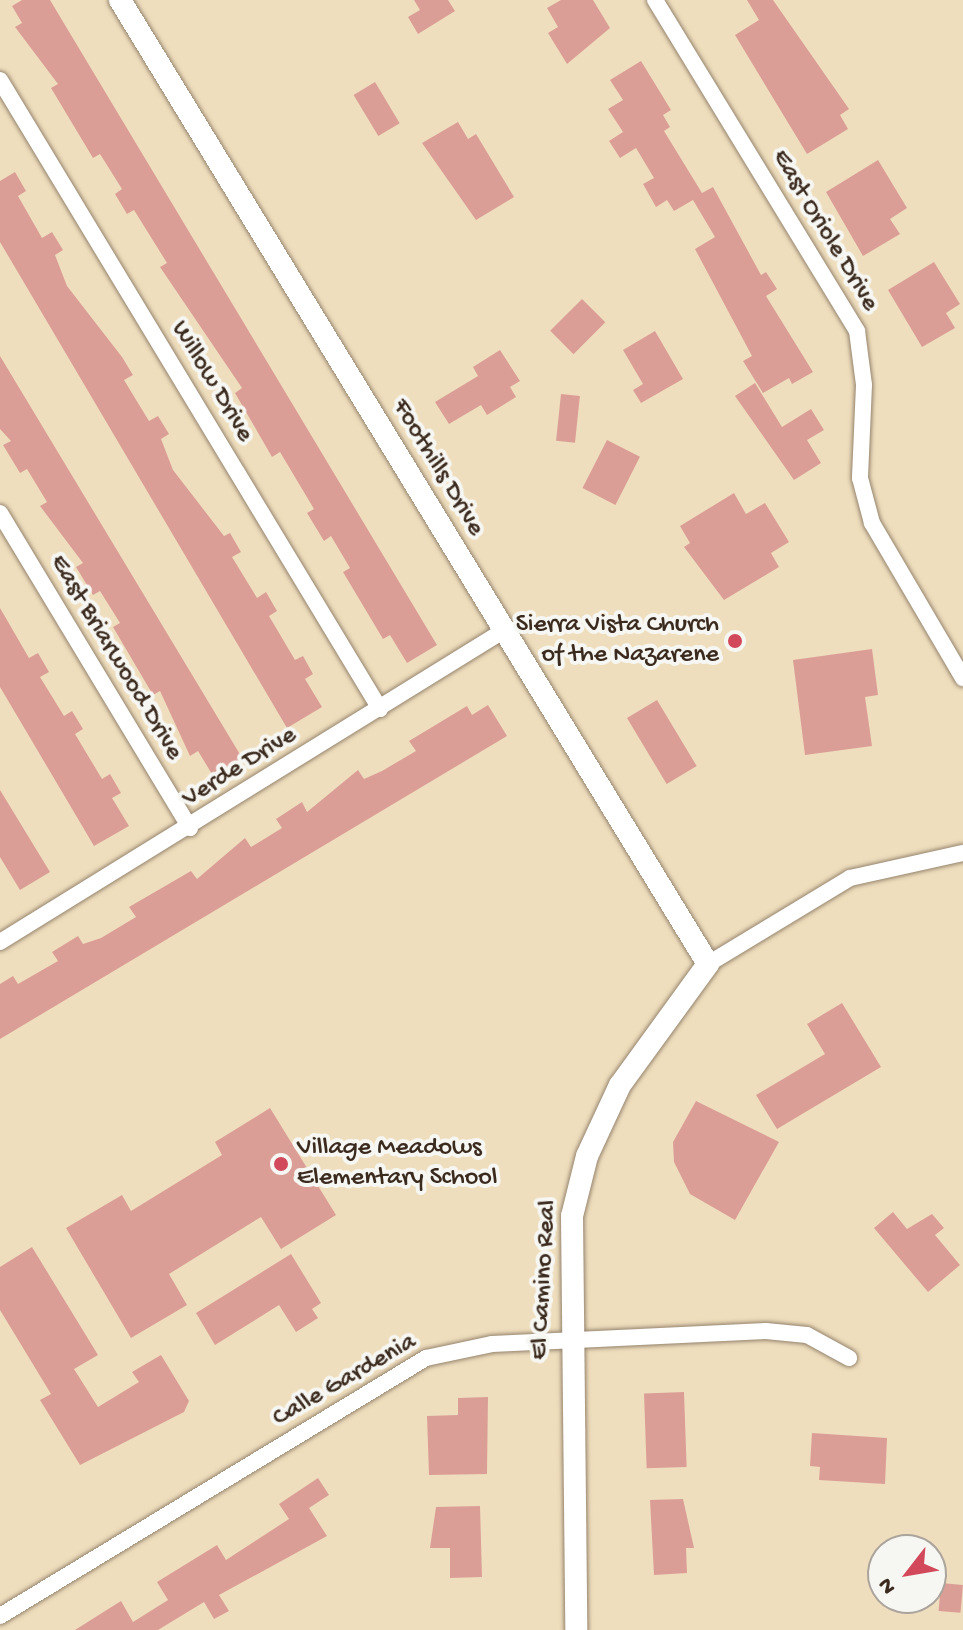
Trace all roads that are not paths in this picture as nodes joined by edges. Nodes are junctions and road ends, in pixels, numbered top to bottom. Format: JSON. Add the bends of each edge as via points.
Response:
{"nodes":[{"id":1,"x":120,"y":0,"type":"edge"},
{"id":2,"x":655,"y":0,"type":"edge"},
{"id":3,"x":0,"y":80,"type":"edge"},
{"id":4,"x":0,"y":513,"type":"edge"},
{"id":5,"x":503,"y":631,"type":"junction"},
{"id":6,"x":963,"y":678,"type":"edge"},
{"id":7,"x":380,"y":709,"type":"junction"},
{"id":8,"x":190,"y":828,"type":"junction"},
{"id":9,"x":963,"y":853,"type":"edge"},
{"id":10,"x":0,"y":942,"type":"edge"},
{"id":11,"x":708,"y":964,"type":"junction"},
{"id":12,"x":567,"y":1340,"type":"junction"},
{"id":13,"x":849,"y":1358,"type":"dead end"},
{"id":14,"x":0,"y":1616,"type":"edge"},
{"id":15,"x":576,"y":1630,"type":"edge"}],
"edges":[{"from":1,"to":5,"type":"street","name":"Foothills Drive"},
{"from":2,"to":6,"type":"street","name":"East Oriole Drive","via":[[857,331],[864,385],[860,478],[872,523]]},
{"from":3,"to":7,"type":"street","name":"Willow Drive"},
{"from":4,"to":8,"type":"street","name":"East Briarwood Drive"},
{"from":5,"to":7,"type":"street","name":"Verde Drive"},
{"from":5,"to":11,"type":"street","name":"Foothills Drive"},
{"from":7,"to":8,"type":"street","name":"Verde Drive"},
{"from":8,"to":10,"type":"street","name":"Verde Drive"},
{"from":9,"to":11,"type":"street","name":"El Camino Real","via":[[850,878]]},
{"from":11,"to":12,"type":"street","name":"El Camino Real","via":[[620,1085],[587,1156],[572,1216]]},
{"from":12,"to":13,"type":"street","name":"Calle Gardenia","via":[[766,1331],[807,1335]]},
{"from":12,"to":14,"type":"street","name":"Calle Gardenia","via":[[492,1344],[426,1358]]},
{"from":12,"to":15,"type":"street","name":"El Camino Real"}]}
